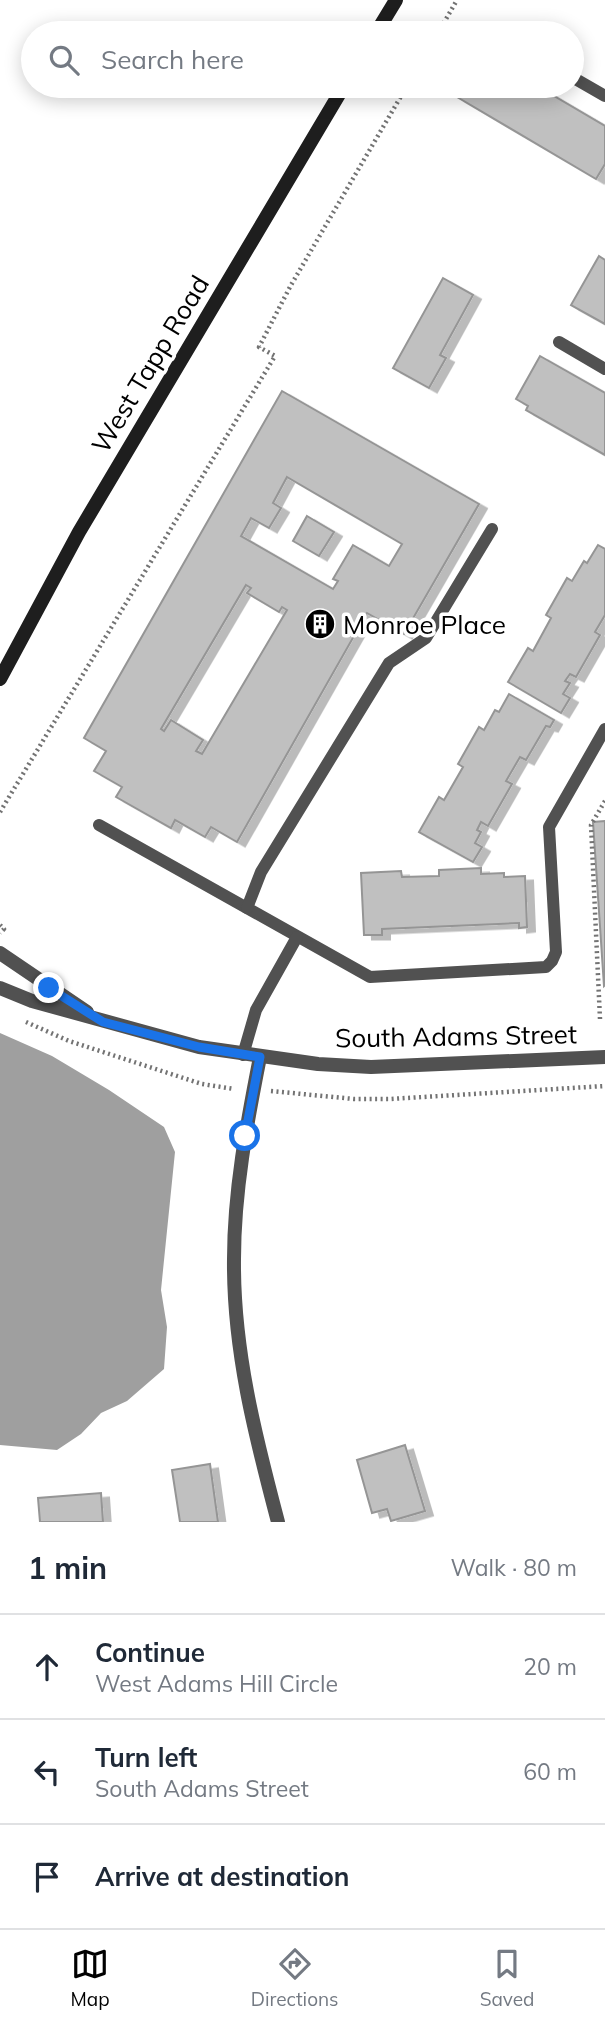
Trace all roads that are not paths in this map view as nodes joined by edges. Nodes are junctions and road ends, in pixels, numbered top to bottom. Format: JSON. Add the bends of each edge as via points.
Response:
{"nodes":[{"id":1,"x":397,"y":0,"type":"edge"},
{"id":2,"x":384,"y":21,"type":"edge"},
{"id":3,"x":584,"y":84,"type":"edge"},
{"id":4,"x":605,"y":96,"type":"edge"},
{"id":5,"x":337,"y":98,"type":"edge"},
{"id":6,"x":559,"y":342,"type":"dead end"},
{"id":7,"x":605,"y":369,"type":"edge"},
{"id":8,"x":492,"y":529,"type":"dead end"},
{"id":9,"x":1,"y":675,"type":"edge"},
{"id":10,"x":605,"y":729,"type":"edge"},
{"id":11,"x":100,"y":825,"type":"dead end"},
{"id":12,"x":247,"y":908,"type":"junction"},
{"id":13,"x":297,"y":937,"type":"junction"},
{"id":14,"x":0,"y":953,"type":"edge"},
{"id":15,"x":0,"y":988,"type":"edge"},
{"id":16,"x":103,"y":1022,"type":"junction"},
{"id":17,"x":243,"y":1055,"type":"junction"},
{"id":18,"x":260,"y":1057,"type":"junction"},
{"id":19,"x":605,"y":1057,"type":"edge"},
{"id":20,"x":278,"y":1522,"type":"edge"}],
"edges":[{"from":1,"to":2,"type":"main road"},
{"from":3,"to":4,"type":"lane"},
{"from":5,"to":9,"type":"main road","name":"West Tapp Road","via":[[79,532]]},
{"from":6,"to":7,"type":"lane"},
{"from":8,"to":12,"type":"lane","via":[[426,638],[388,663],[261,872]]},
{"from":10,"to":13,"type":"lane","via":[[549,827],[556,952],[546,967],[370,977]]},
{"from":11,"to":12,"type":"lane"},
{"from":12,"to":13,"type":"lane"},
{"from":13,"to":17,"type":"lane","via":[[256,1010]]},
{"from":14,"to":16,"type":"street","name":"South Adams Street"},
{"from":15,"to":16,"type":"street","name":"South Adams Street"},
{"from":16,"to":17,"type":"street","name":"South Adams Street"},
{"from":17,"to":18,"type":"street","name":"South Adams Street"},
{"from":18,"to":19,"type":"street","name":"South Adams Street","via":[[371,1067]]},
{"from":18,"to":20,"type":"street","via":[[245,1136],[233,1257],[236,1317],[253,1427]]}]}
